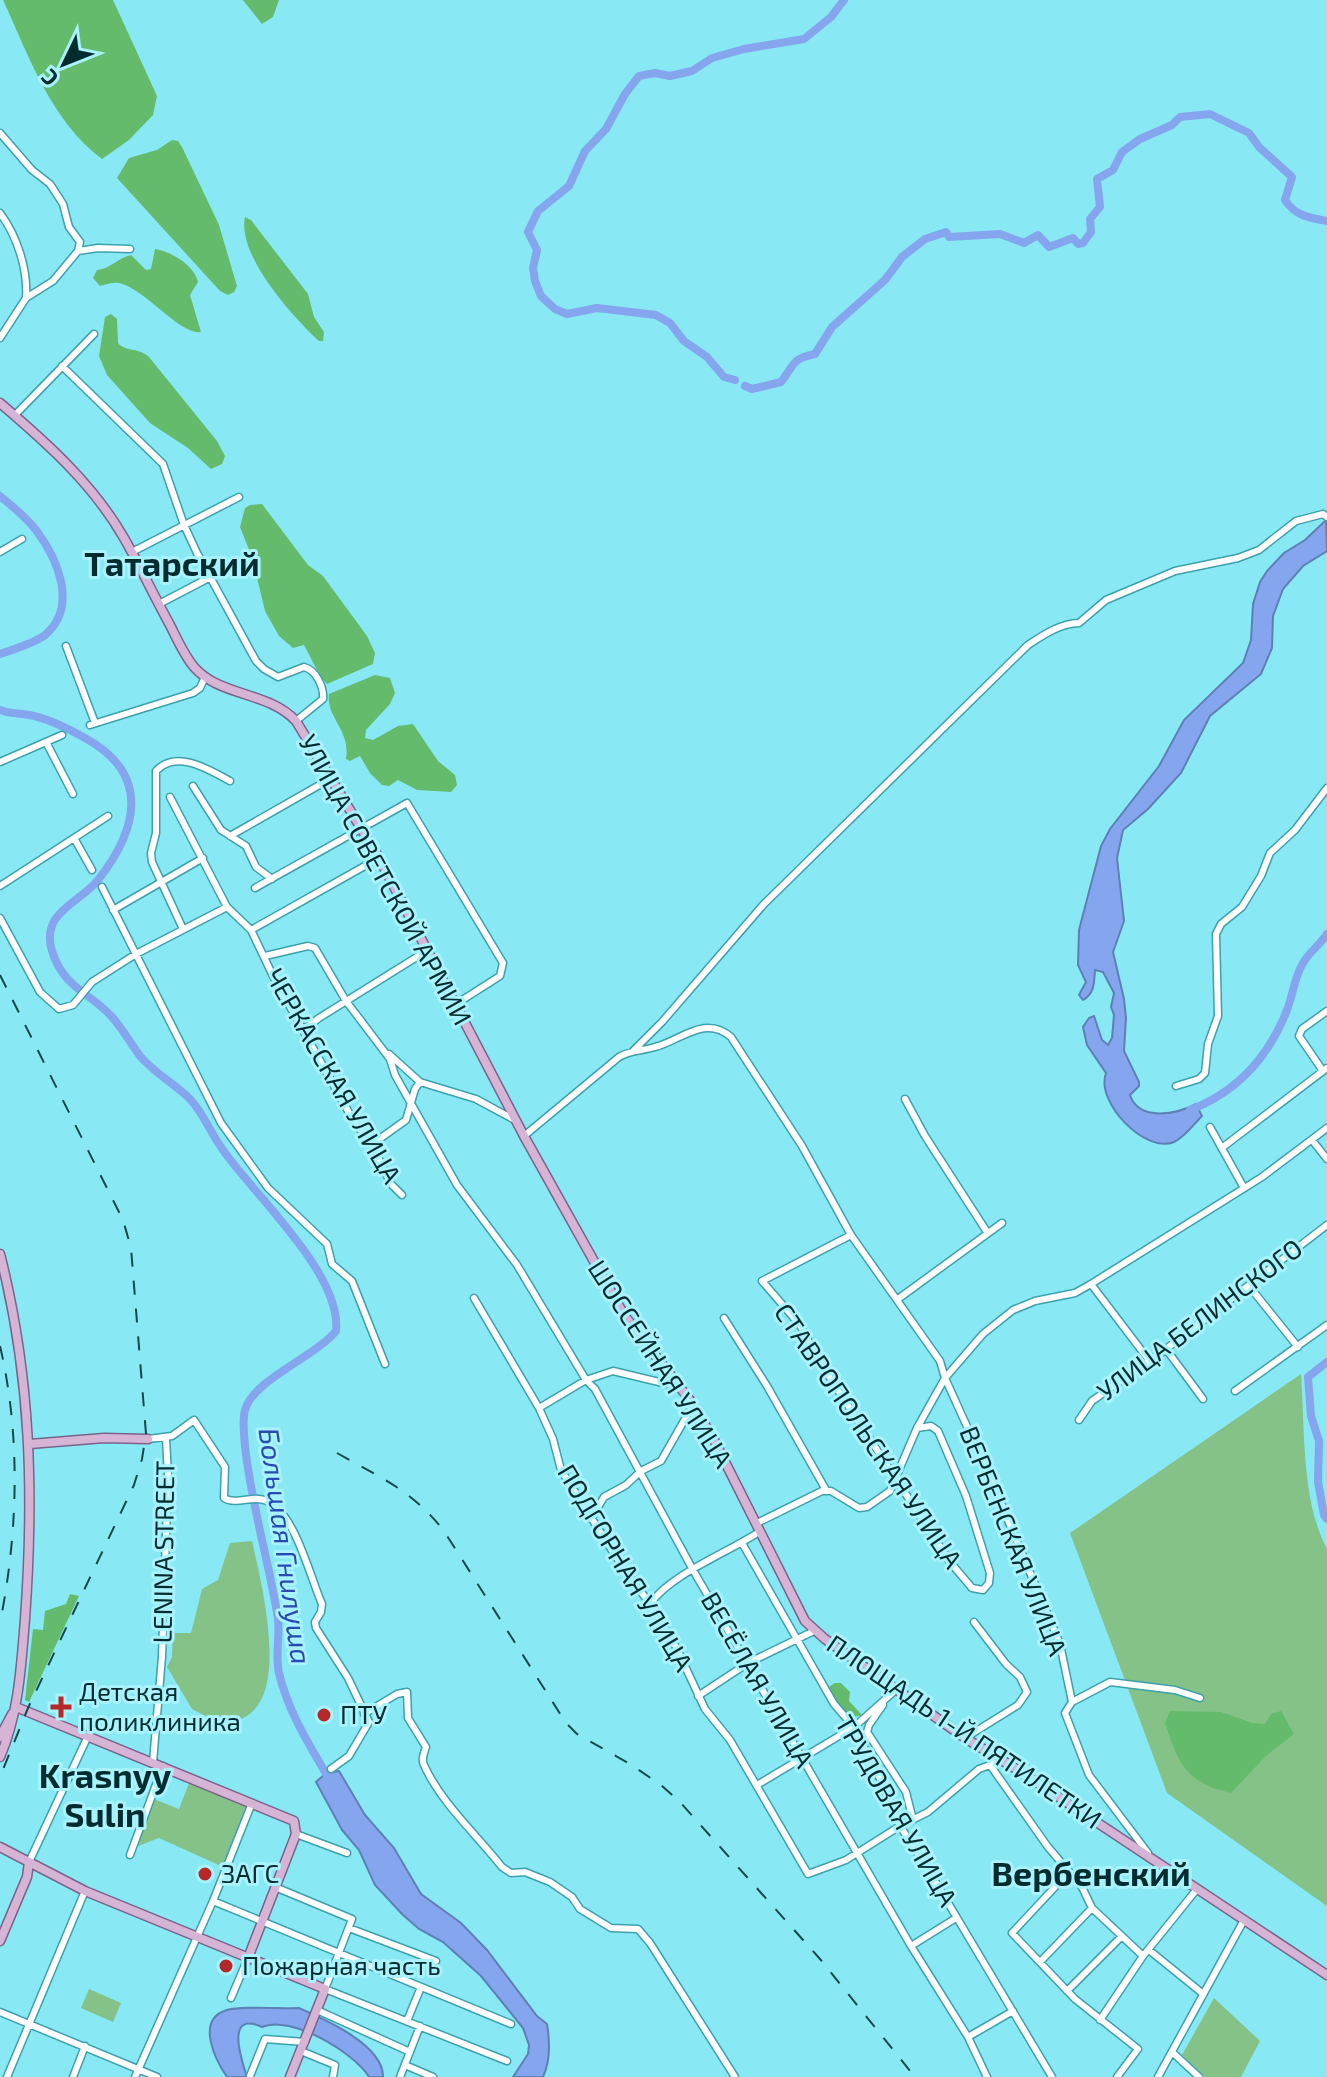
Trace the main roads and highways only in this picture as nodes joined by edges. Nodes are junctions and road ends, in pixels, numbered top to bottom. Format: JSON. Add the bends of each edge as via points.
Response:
{"nodes":[{"id":1,"x":0,"y":403,"type":"edge"},
{"id":2,"x":503,"y":1097,"type":"joint"},
{"id":3,"x":0,"y":1254,"type":"edge"},
{"id":4,"x":148,"y":1439,"type":"road end"},
{"id":5,"x":30,"y":1444,"type":"junction"},
{"id":6,"x":816,"y":1630,"type":"joint"},
{"id":7,"x":16,"y":1707,"type":"junction"},
{"id":8,"x":0,"y":1737,"type":"edge"},
{"id":9,"x":0,"y":1757,"type":"edge"},
{"id":10,"x":0,"y":1847,"type":"edge"},
{"id":11,"x":0,"y":1854,"type":"edge"},
{"id":12,"x":1152,"y":1860,"type":"joint"},
{"id":13,"x":29,"y":1862,"type":"junction"},
{"id":14,"x":0,"y":1941,"type":"edge"},
{"id":15,"x":248,"y":1958,"type":"junction"},
{"id":16,"x":1327,"y":1975,"type":"edge"},
{"id":17,"x":290,"y":2077,"type":"edge"}],
"edges":[{"from":1,"to":2,"type":"main road","name":"УЛИЦА СОВЕТСКОЙ АРМИИ","via":[[87,483],[132,552],[185,654],[205,677],[280,706],[296,721],[379,858]]},
{"from":2,"to":6,"type":"main road","name":"ШОССЕЙНАЯ УЛИЦА","via":[[624,1315],[693,1405],[805,1621]]},
{"from":3,"to":5,"type":"main road"},
{"from":4,"to":5,"type":"main road"},
{"from":5,"to":7,"type":"main road"},
{"from":6,"to":12,"type":"main road","name":"ПЛОЩАДЬ 1-Й ПЯТИЛЕТКИ","via":[[993,1761]]},
{"from":7,"to":8,"type":"main road"},
{"from":7,"to":9,"type":"main road"},
{"from":7,"to":15,"type":"main road","via":[[294,1821],[296,1834]]},
{"from":10,"to":13,"type":"main road"},
{"from":11,"to":13,"type":"main road"},
{"from":12,"to":16,"type":"main road","name":"ВЕРБЕНСКАЯ УЛИЦА"},
{"from":13,"to":14,"type":"main road"},
{"from":13,"to":15,"type":"main road","via":[[85,1891]]},
{"from":15,"to":17,"type":"main road","via":[[325,1989]]}]}
